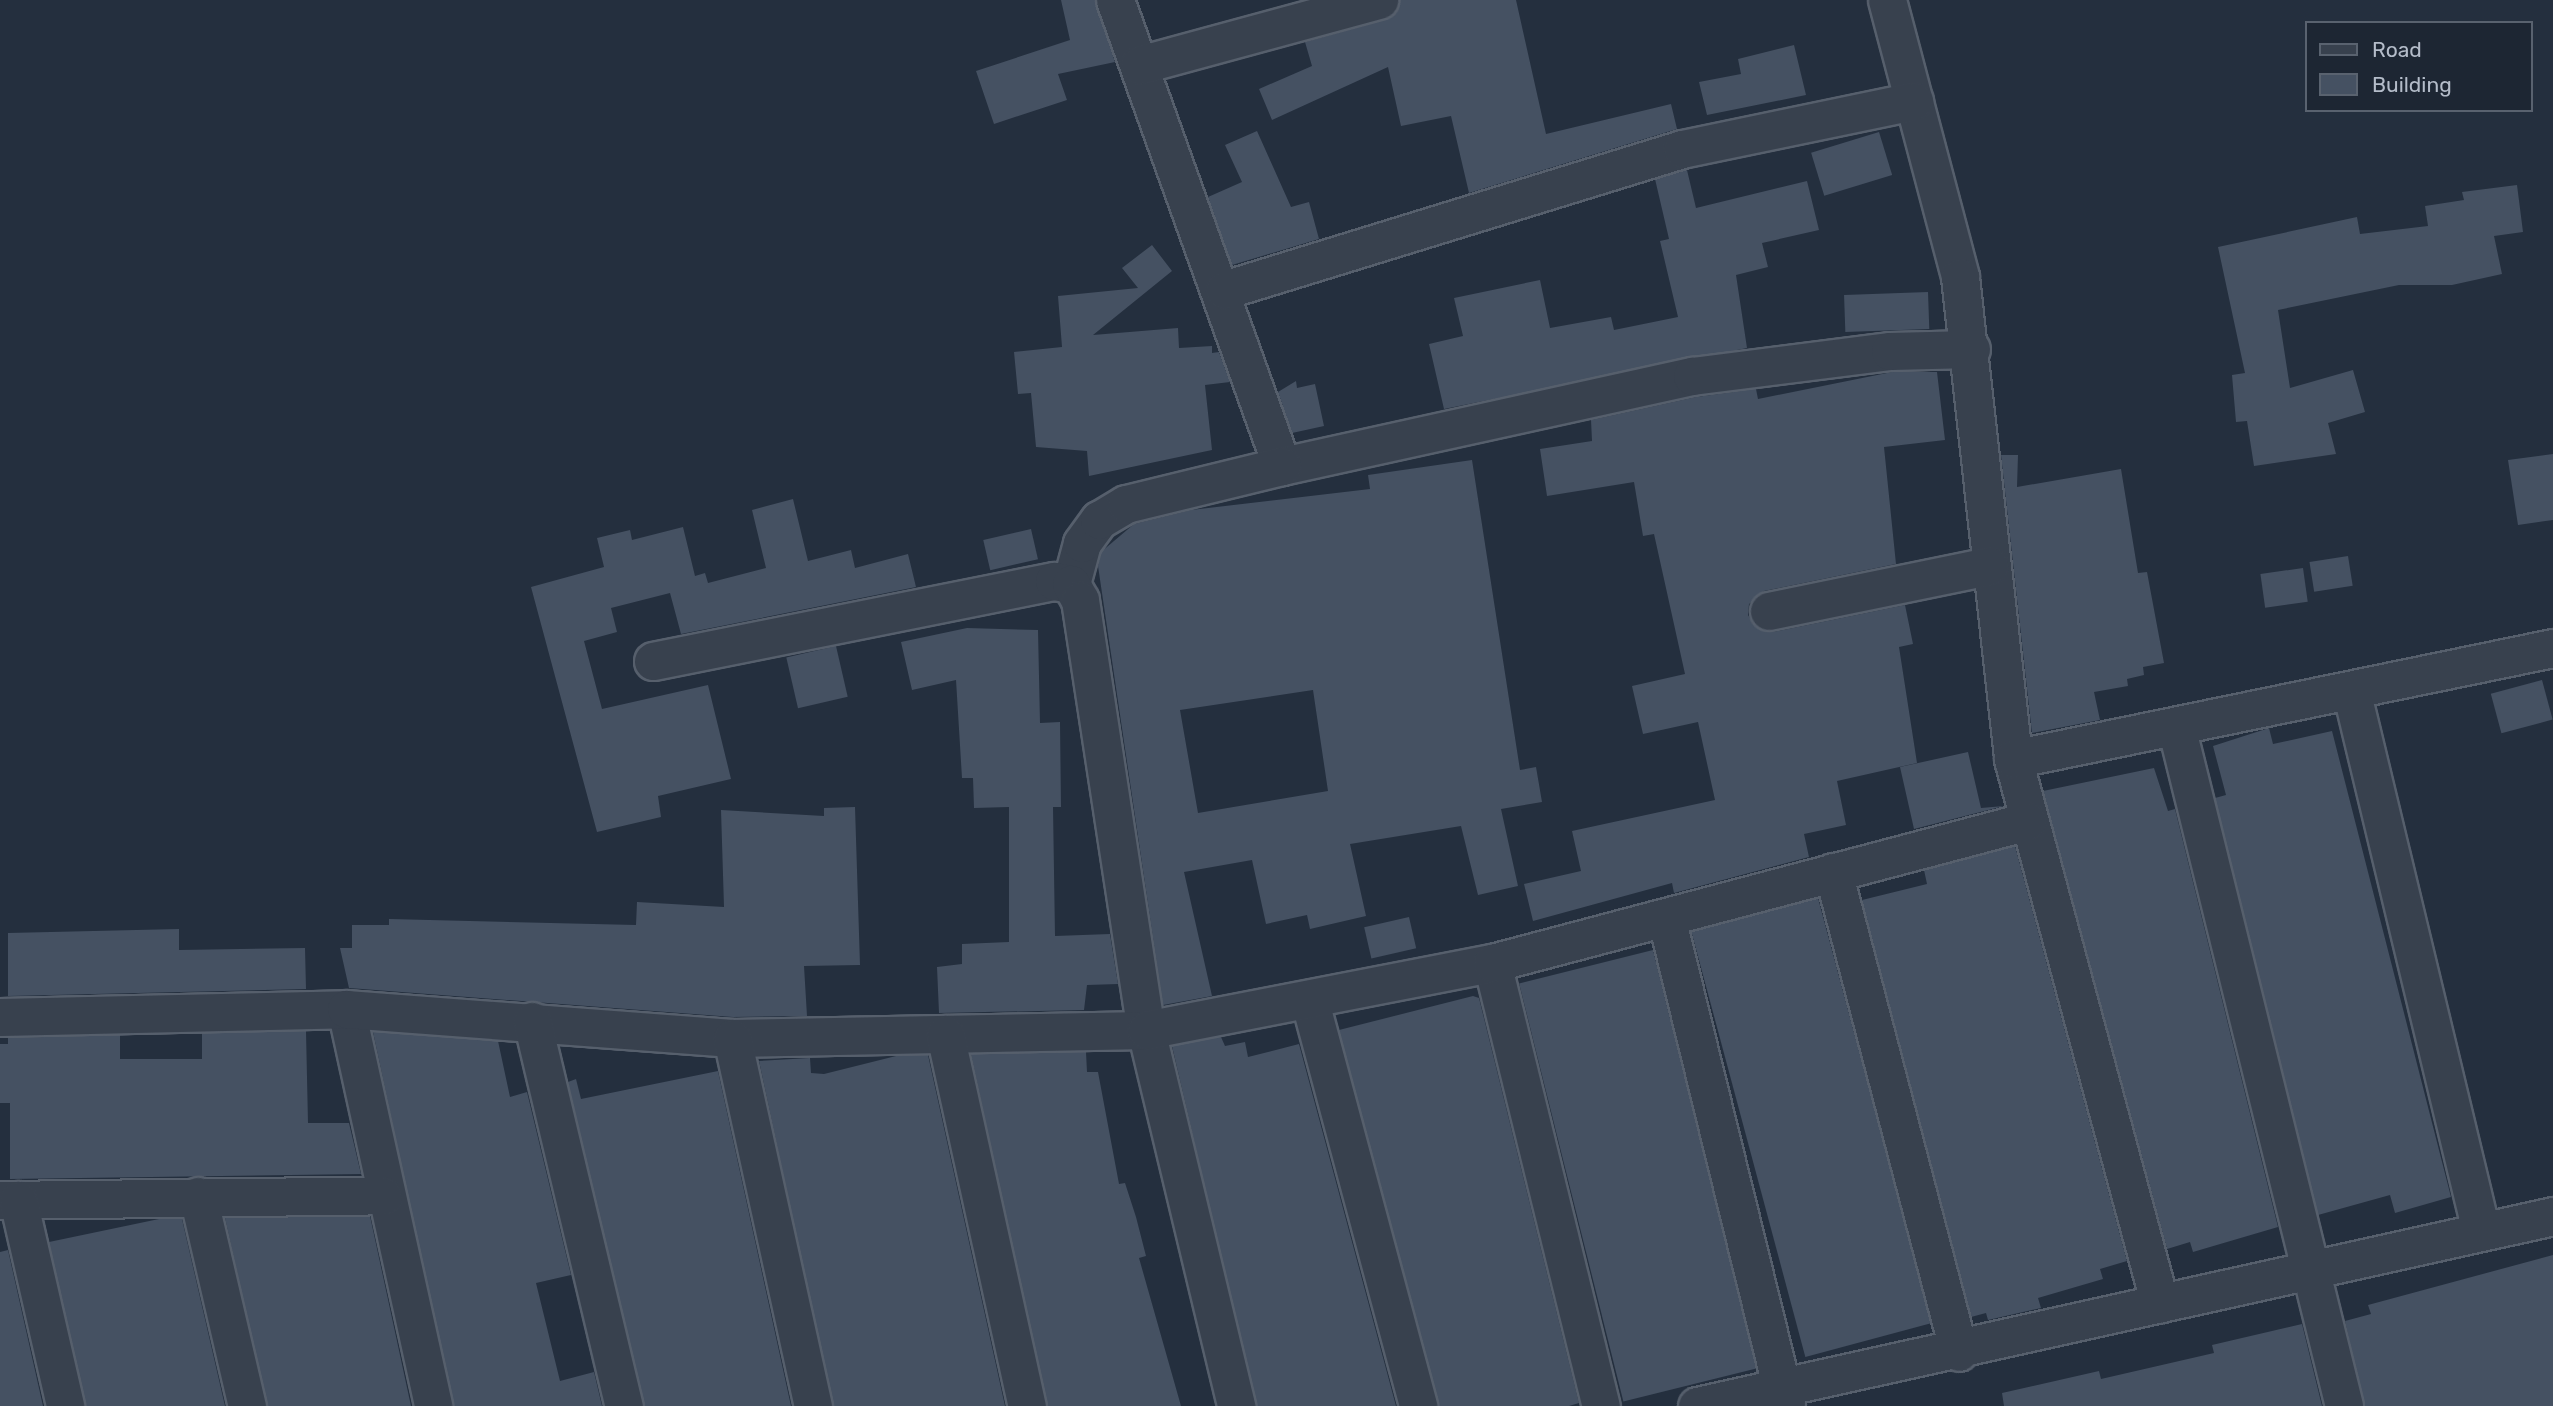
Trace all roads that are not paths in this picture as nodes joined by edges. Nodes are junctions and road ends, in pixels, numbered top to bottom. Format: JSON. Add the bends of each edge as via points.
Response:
{"nodes":[{"id":1,"x":1115,"y":0,"type":"edge"},
{"id":2,"x":1379,"y":0,"type":"edge"},
{"id":3,"x":1887,"y":0,"type":"edge"},
{"id":4,"x":1139,"y":65,"type":"junction"},
{"id":5,"x":1914,"y":101,"type":"junction"},
{"id":6,"x":1224,"y":290,"type":"junction"},
{"id":7,"x":1971,"y":349,"type":"junction"},
{"id":8,"x":1282,"y":466,"type":"junction"},
{"id":9,"x":1989,"y":566,"type":"junction"},
{"id":10,"x":1071,"y":584,"type":"junction"},
{"id":11,"x":1769,"y":611,"type":"dead end"},
{"id":12,"x":2553,"y":648,"type":"edge"},
{"id":13,"x":653,"y":661,"type":"dead end"},
{"id":14,"x":2352,"y":694,"type":"junction"},
{"id":15,"x":2176,"y":726,"type":"junction"},
{"id":16,"x":2013,"y":760,"type":"junction"},
{"id":17,"x":2028,"y":821,"type":"junction"},
{"id":18,"x":1833,"y":872,"type":"junction"},
{"id":19,"x":1667,"y":921,"type":"junction"},
{"id":20,"x":1492,"y":963,"type":"junction"},
{"id":21,"x":1310,"y":1002,"type":"junction"},
{"id":22,"x":346,"y":1009,"type":"junction"},
{"id":23,"x":0,"y":1017,"type":"edge"},
{"id":24,"x":533,"y":1021,"type":"junction"},
{"id":25,"x":1146,"y":1030,"type":"junction"},
{"id":26,"x":945,"y":1034,"type":"junction"},
{"id":27,"x":732,"y":1038,"type":"junction"},
{"id":28,"x":383,"y":1195,"type":"junction"},
{"id":29,"x":198,"y":1196,"type":"junction"},
{"id":30,"x":9,"y":1200,"type":"edge"},
{"id":31,"x":2553,"y":1216,"type":"edge"},
{"id":32,"x":2480,"y":1231,"type":"junction"},
{"id":33,"x":2307,"y":1270,"type":"junction"},
{"id":34,"x":2160,"y":1304,"type":"junction"},
{"id":35,"x":1959,"y":1352,"type":"junction"},
{"id":36,"x":1783,"y":1396,"type":"edge"},
{"id":37,"x":65,"y":1406,"type":"edge"},
{"id":38,"x":247,"y":1406,"type":"edge"},
{"id":39,"x":433,"y":1406,"type":"edge"},
{"id":40,"x":624,"y":1406,"type":"edge"},
{"id":41,"x":813,"y":1406,"type":"edge"},
{"id":42,"x":1027,"y":1406,"type":"edge"},
{"id":43,"x":1236,"y":1406,"type":"edge"},
{"id":44,"x":1418,"y":1406,"type":"edge"},
{"id":45,"x":1601,"y":1406,"type":"edge"},
{"id":46,"x":1697,"y":1406,"type":"edge"},
{"id":47,"x":2344,"y":1406,"type":"edge"}],
"edges":[{"from":1,"to":4,"type":"street"},
{"from":2,"to":4,"type":"street"},
{"from":3,"to":5,"type":"street"},
{"from":4,"to":6,"type":"street"},
{"from":5,"to":6,"type":"street","via":[[1669,152]]},
{"from":5,"to":7,"type":"street","via":[[1960,277]]},
{"from":6,"to":8,"type":"street"},
{"from":7,"to":8,"type":"street","via":[[1890,351],[1692,376]]},
{"from":7,"to":9,"type":"street"},
{"from":8,"to":10,"type":"street","via":[[1126,504],[1099,520],[1082,543]]},
{"from":9,"to":11,"type":"street"},
{"from":9,"to":16,"type":"street"},
{"from":10,"to":13,"type":"street","via":[[1054,581]]},
{"from":10,"to":25,"type":"street","via":[[1080,600]]},
{"from":12,"to":14,"type":"street"},
{"from":14,"to":15,"type":"street"},
{"from":14,"to":32,"type":"street"},
{"from":15,"to":16,"type":"street"},
{"from":15,"to":33,"type":"street"},
{"from":16,"to":17,"type":"street"},
{"from":17,"to":18,"type":"street"},
{"from":17,"to":34,"type":"street"},
{"from":18,"to":19,"type":"street"},
{"from":18,"to":35,"type":"street"},
{"from":19,"to":20,"type":"street"},
{"from":19,"to":36,"type":"street"},
{"from":20,"to":21,"type":"street"},
{"from":20,"to":45,"type":"street"},
{"from":21,"to":25,"type":"street"},
{"from":21,"to":44,"type":"street"},
{"from":22,"to":23,"type":"street"},
{"from":22,"to":24,"type":"street"},
{"from":22,"to":28,"type":"street"},
{"from":24,"to":27,"type":"street"},
{"from":24,"to":40,"type":"street"},
{"from":25,"to":26,"type":"street"},
{"from":25,"to":43,"type":"street"},
{"from":26,"to":27,"type":"street"},
{"from":26,"to":42,"type":"street"},
{"from":27,"to":41,"type":"street"},
{"from":28,"to":29,"type":"street"},
{"from":28,"to":39,"type":"street"},
{"from":29,"to":30,"type":"street"},
{"from":29,"to":38,"type":"street"},
{"from":30,"to":37,"type":"street"},
{"from":31,"to":32,"type":"street"},
{"from":32,"to":33,"type":"street"},
{"from":33,"to":34,"type":"street"},
{"from":33,"to":47,"type":"street"},
{"from":34,"to":35,"type":"street"},
{"from":35,"to":36,"type":"street"},
{"from":36,"to":46,"type":"street"}]}
